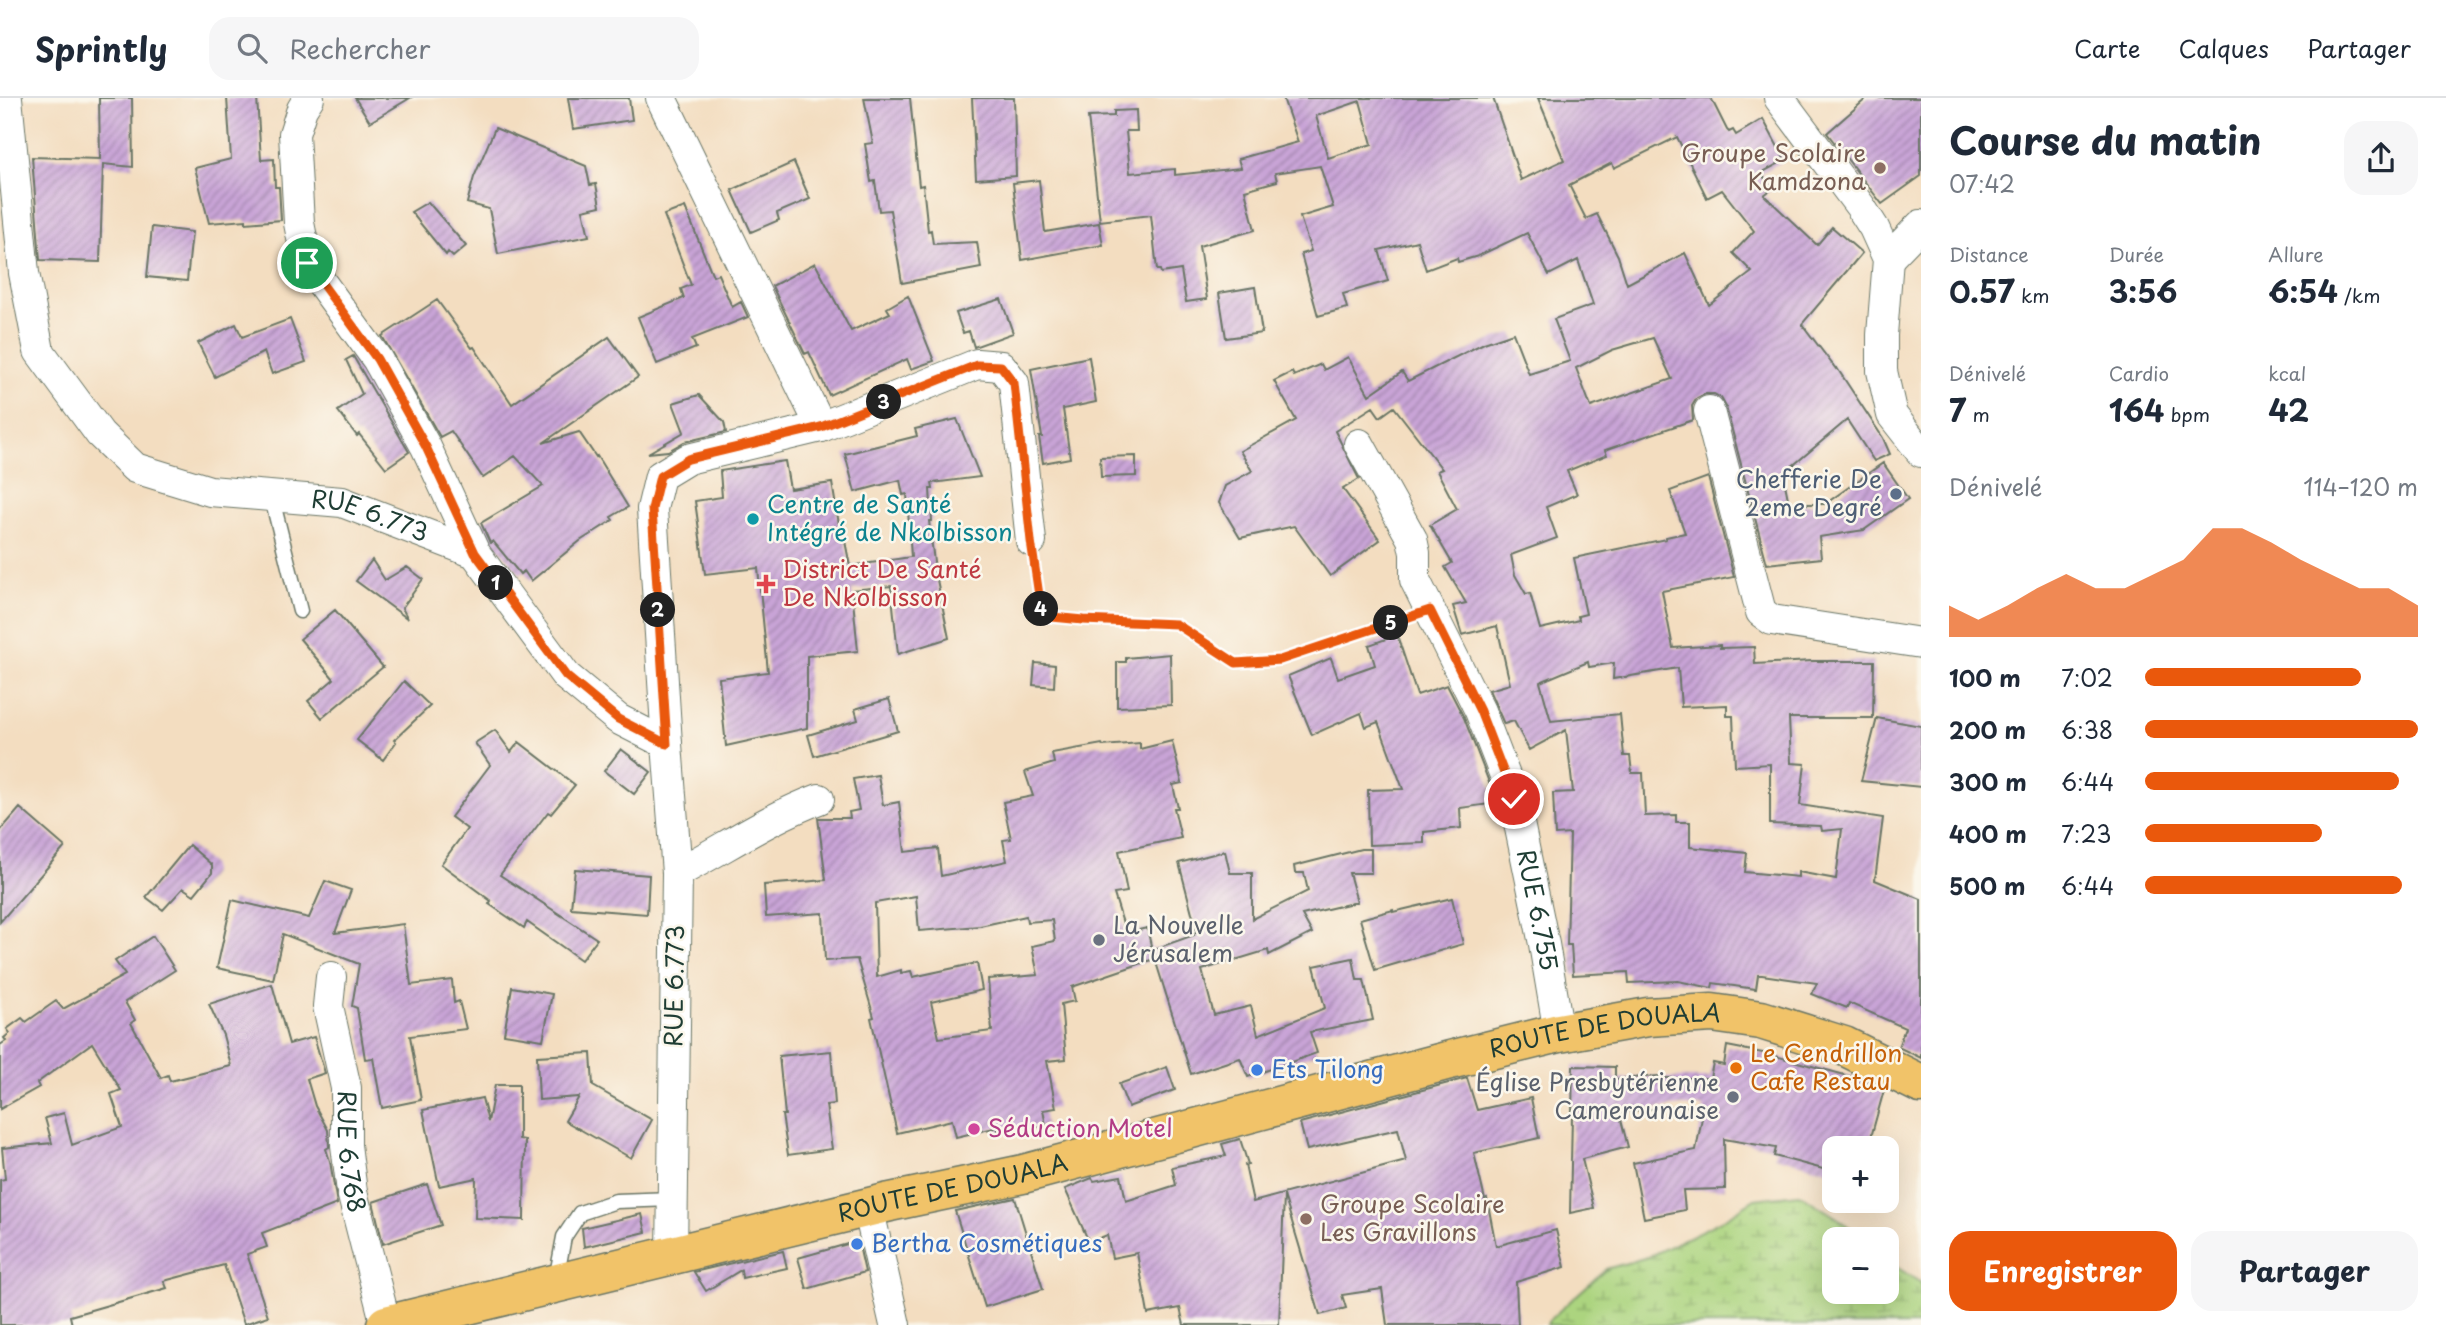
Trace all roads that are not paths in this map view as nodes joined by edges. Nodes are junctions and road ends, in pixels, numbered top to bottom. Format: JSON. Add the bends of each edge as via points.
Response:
{"nodes":[{"id":1,"x":7,"y":98,"type":"edge"},
{"id":2,"x":309,"y":98,"type":"edge"},
{"id":3,"x":661,"y":98,"type":"edge"},
{"id":4,"x":1779,"y":98,"type":"edge"},
{"id":5,"x":1921,"y":225,"type":"edge"},
{"id":6,"x":1888,"y":259,"type":"junction"},
{"id":7,"x":12,"y":274,"type":"edge"},
{"id":8,"x":1709,"y":411,"type":"dead end"},
{"id":9,"x":821,"y":427,"type":"junction"},
{"id":10,"x":1359,"y":444,"type":"dead end"},
{"id":11,"x":1921,"y":452,"type":"edge"},
{"id":12,"x":271,"y":495,"type":"junction"},
{"id":13,"x":1031,"y":541,"type":"road end"},
{"id":14,"x":475,"y":553,"type":"junction"},
{"id":15,"x":300,"y":611,"type":"dead end"},
{"id":16,"x":1921,"y":643,"type":"edge"},
{"id":17,"x":667,"y":744,"type":"junction"},
{"id":18,"x":819,"y":799,"type":"dead end"},
{"id":19,"x":677,"y":873,"type":"junction"},
{"id":20,"x":331,"y":977,"type":"dead end"},
{"id":21,"x":1559,"y":1033,"type":"junction"},
{"id":22,"x":1921,"y":1084,"type":"edge"},
{"id":23,"x":673,"y":1199,"type":"junction"},
{"id":24,"x":868,"y":1207,"type":"junction"},
{"id":25,"x":672,"y":1256,"type":"junction"},
{"id":26,"x":555,"y":1285,"type":"junction"},
{"id":27,"x":461,"y":1317,"type":"edge"},
{"id":28,"x":386,"y":1325,"type":"edge"},
{"id":29,"x":895,"y":1325,"type":"edge"}],
"edges":[{"from":1,"to":7,"type":"street","name":"RUE 6.773"},
{"from":2,"to":14,"type":"street","via":[[294,134],[299,223],[307,263],[377,359],[426,447]]},
{"from":3,"to":9,"type":"street"},
{"from":4,"to":6,"type":"street","via":[[1860,206]]},
{"from":5,"to":6,"type":"street"},
{"from":6,"to":11,"type":"street","via":[[1882,372],[1892,415]]},
{"from":7,"to":12,"type":"street","name":"RUE 6.773","via":[[39,351],[100,434],[135,468],[210,491]]},
{"from":8,"to":16,"type":"street","via":[[1761,612],[1772,620]]},
{"from":9,"to":13,"type":"street","name":"RUE 6.773","via":[[977,365],[1001,366],[1014,383]]},
{"from":9,"to":17,"type":"street","name":"RUE 6.773","via":[[688,459],[660,476],[652,509]]},
{"from":10,"to":21,"type":"street","name":"RUE 6.755","via":[[1412,538],[1415,580],[1480,711],[1514,799]]},
{"from":12,"to":14,"type":"street","name":"RUE 6.773","via":[[342,502]]},
{"from":12,"to":15,"type":"lane"},
{"from":14,"to":17,"type":"street","via":[[566,676],[618,719]]},
{"from":17,"to":19,"type":"street","name":"RUE 6.773"},
{"from":18,"to":19,"type":"street","via":[[754,828]]},
{"from":19,"to":23,"type":"street","name":"RUE 6.773"},
{"from":20,"to":28,"type":"street","name":"RUE 6.768","via":[[328,1006],[346,1088],[352,1192]]},
{"from":21,"to":22,"type":"highway","name":"ROUTE DE DOUALA","via":[[1648,1017],[1712,1013],[1760,1020],[1844,1046]]},
{"from":21,"to":24,"type":"highway","name":"ROUTE DE DOUALA","via":[[1023,1174]]},
{"from":23,"to":25,"type":"street","name":"RUE 6.773"},
{"from":23,"to":26,"type":"lane","via":[[616,1201],[580,1213],[564,1237]]},
{"from":24,"to":25,"type":"highway","name":"ROUTE DE DOUALA"},
{"from":24,"to":29,"type":"street"},
{"from":25,"to":26,"type":"highway","name":"ROUTE DE DOUALA"},
{"from":26,"to":27,"type":"highway","name":"ROUTE DE DOUALA"},
{"from":27,"to":28,"type":"highway","name":"ROUTE DE DOUALA"}]}
